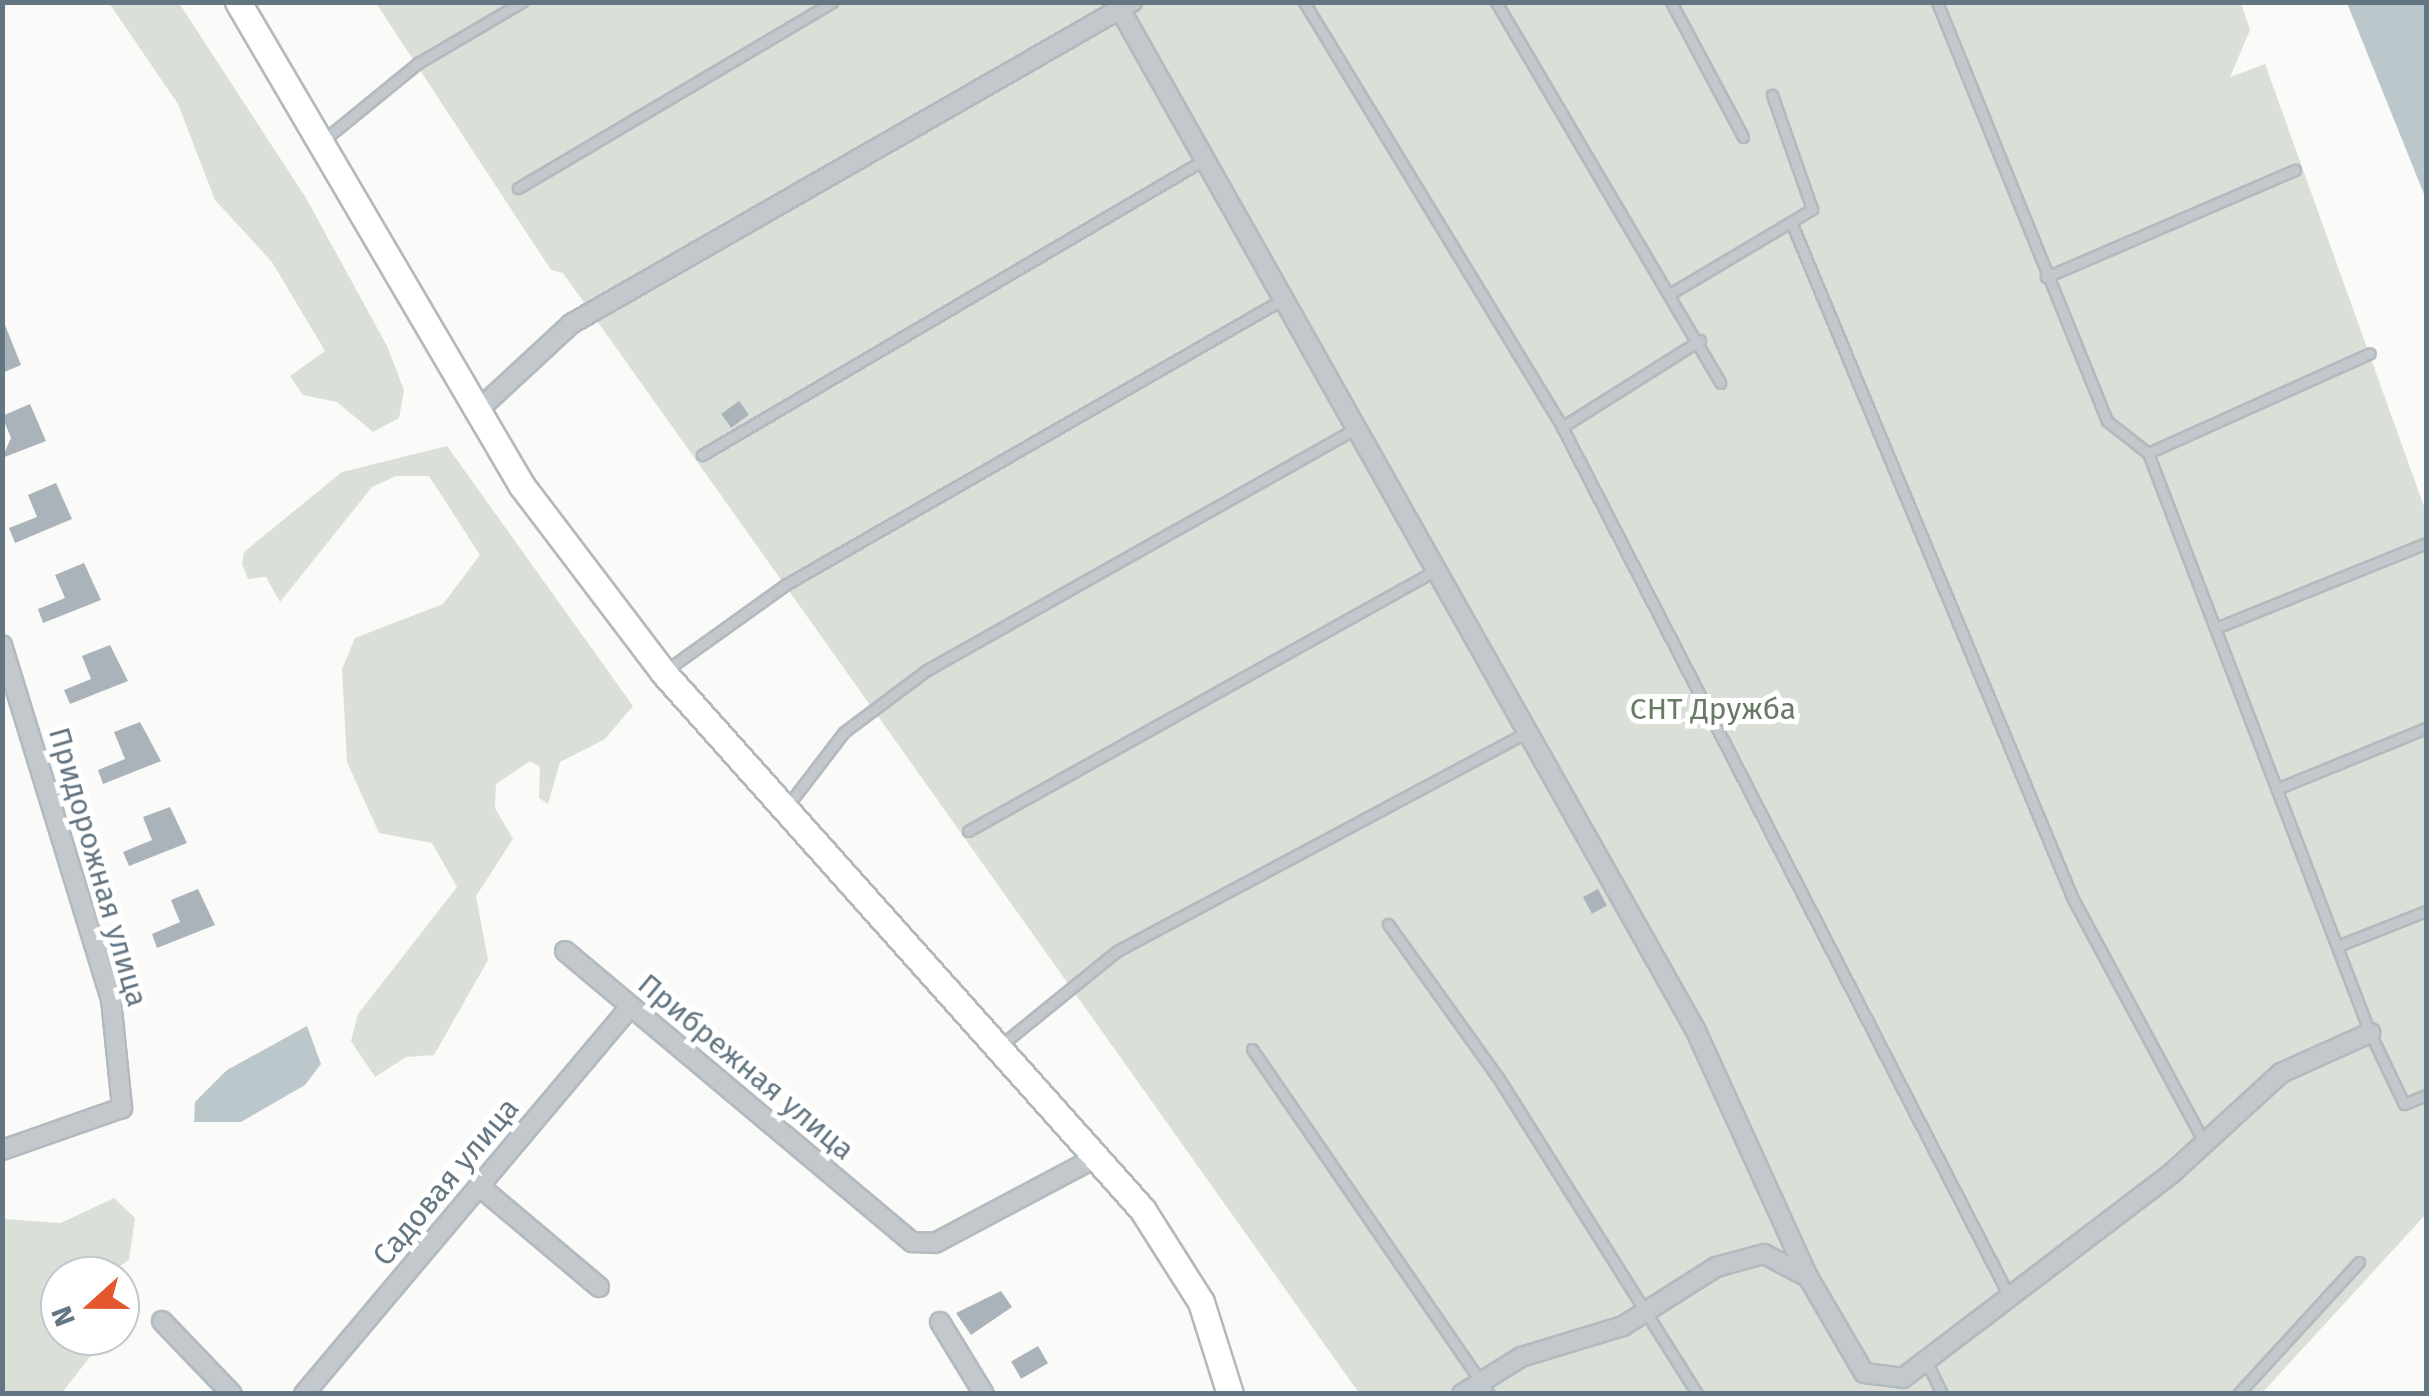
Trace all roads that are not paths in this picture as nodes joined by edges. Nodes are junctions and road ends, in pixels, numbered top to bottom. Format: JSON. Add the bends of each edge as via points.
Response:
{"nodes":[{"id":1,"x":238,"y":2,"type":"edge"},
{"id":2,"x":522,"y":2,"type":"edge"},
{"id":3,"x":832,"y":2,"type":"edge"},
{"id":4,"x":1304,"y":2,"type":"edge"},
{"id":5,"x":1496,"y":2,"type":"edge"},
{"id":6,"x":1670,"y":2,"type":"edge"},
{"id":7,"x":1937,"y":2,"type":"edge"},
{"id":8,"x":1122,"y":5,"type":"edge"},
{"id":9,"x":1772,"y":95,"type":"dead end"},
{"id":10,"x":1743,"y":137,"type":"dead end"},
{"id":11,"x":326,"y":139,"type":"junction"},
{"id":12,"x":1202,"y":160,"type":"junction"},
{"id":13,"x":2295,"y":170,"type":"dead end"},
{"id":14,"x":518,"y":188,"type":"dead end"},
{"id":15,"x":1790,"y":222,"type":"junction"},
{"id":16,"x":2046,"y":277,"type":"junction"},
{"id":17,"x":1672,"y":292,"type":"junction"},
{"id":18,"x":1285,"y":298,"type":"junction"},
{"id":19,"x":1700,"y":340,"type":"junction"},
{"id":20,"x":2370,"y":354,"type":"dead end"},
{"id":21,"x":1720,"y":383,"type":"dead end"},
{"id":22,"x":475,"y":413,"type":"junction"},
{"id":23,"x":1562,"y":427,"type":"junction"},
{"id":24,"x":1359,"y":428,"type":"junction"},
{"id":25,"x":2148,"y":453,"type":"junction"},
{"id":26,"x":702,"y":455,"type":"dead end"},
{"id":27,"x":2426,"y":542,"type":"edge"},
{"id":28,"x":1438,"y":569,"type":"junction"},
{"id":29,"x":2216,"y":628,"type":"junction"},
{"id":30,"x":2,"y":645,"type":"edge"},
{"id":31,"x":663,"y":672,"type":"junction"},
{"id":32,"x":2426,"y":728,"type":"edge"},
{"id":33,"x":1528,"y":731,"type":"junction"},
{"id":34,"x":2278,"y":788,"type":"junction"},
{"id":35,"x":784,"y":812,"type":"junction"},
{"id":36,"x":968,"y":830,"type":"dead end"},
{"id":37,"x":2426,"y":912,"type":"edge"},
{"id":38,"x":1388,"y":924,"type":"dead end"},
{"id":39,"x":2340,"y":945,"type":"junction"},
{"id":40,"x":566,"y":952,"type":"dead end"},
{"id":41,"x":631,"y":1006,"type":"junction"},
{"id":42,"x":2370,"y":1033,"type":"junction"},
{"id":43,"x":998,"y":1048,"type":"junction"},
{"id":44,"x":1252,"y":1049,"type":"dead end"},
{"id":45,"x":2426,"y":1095,"type":"edge"},
{"id":46,"x":2203,"y":1140,"type":"junction"},
{"id":47,"x":2,"y":1150,"type":"edge"},
{"id":48,"x":1098,"y":1157,"type":"junction"},
{"id":49,"x":479,"y":1186,"type":"junction"},
{"id":50,"x":2358,"y":1262,"type":"dead end"},
{"id":51,"x":1808,"y":1277,"type":"junction"},
{"id":52,"x":599,"y":1286,"type":"dead end"},
{"id":53,"x":2011,"y":1300,"type":"junction"},
{"id":54,"x":1648,"y":1313,"type":"junction"},
{"id":55,"x":162,"y":1322,"type":"dead end"},
{"id":56,"x":940,"y":1322,"type":"dead end"},
{"id":57,"x":1929,"y":1367,"type":"junction"},
{"id":58,"x":1485,"y":1387,"type":"edge"},
{"id":59,"x":232,"y":1394,"type":"edge"},
{"id":60,"x":304,"y":1394,"type":"edge"},
{"id":61,"x":984,"y":1394,"type":"edge"},
{"id":62,"x":1230,"y":1394,"type":"edge"},
{"id":63,"x":1462,"y":1394,"type":"edge"},
{"id":64,"x":1697,"y":1394,"type":"edge"},
{"id":65,"x":1942,"y":1394,"type":"edge"},
{"id":66,"x":2238,"y":1394,"type":"edge"}],
"edges":[{"from":1,"to":11,"type":"main road"},
{"from":2,"to":11,"type":"lane","via":[[418,62]]},
{"from":3,"to":14,"type":"lane"},
{"from":4,"to":23,"type":"lane"},
{"from":5,"to":17,"type":"lane"},
{"from":6,"to":10,"type":"lane"},
{"from":7,"to":16,"type":"lane"},
{"from":8,"to":12,"type":"street"},
{"from":8,"to":22,"type":"street","via":[[581,318]]},
{"from":9,"to":15,"type":"lane","via":[[1814,198]]},
{"from":11,"to":22,"type":"main road"},
{"from":12,"to":18,"type":"street"},
{"from":12,"to":26,"type":"lane"},
{"from":13,"to":16,"type":"lane"},
{"from":15,"to":17,"type":"lane"},
{"from":15,"to":46,"type":"lane","via":[[2073,899]]},
{"from":16,"to":25,"type":"lane","via":[[2107,421]]},
{"from":17,"to":19,"type":"lane"},
{"from":18,"to":24,"type":"street"},
{"from":18,"to":31,"type":"lane","via":[[785,585]]},
{"from":19,"to":21,"type":"lane"},
{"from":19,"to":23,"type":"lane"},
{"from":20,"to":25,"type":"lane"},
{"from":22,"to":31,"type":"main road"},
{"from":23,"to":53,"type":"lane"},
{"from":24,"to":28,"type":"street"},
{"from":24,"to":35,"type":"lane","via":[[870,708]]},
{"from":25,"to":29,"type":"lane"},
{"from":27,"to":29,"type":"lane"},
{"from":28,"to":33,"type":"street"},
{"from":28,"to":36,"type":"lane"},
{"from":29,"to":34,"type":"lane"},
{"from":30,"to":47,"type":"street","name":"Придорожная улица","via":[[111,999],[122,1108]]},
{"from":31,"to":35,"type":"main road"},
{"from":32,"to":34,"type":"lane"},
{"from":33,"to":43,"type":"lane","via":[[1117,951]]},
{"from":33,"to":51,"type":"street","via":[[1695,1029]]},
{"from":34,"to":39,"type":"lane"},
{"from":35,"to":43,"type":"main road"},
{"from":37,"to":39,"type":"lane"},
{"from":38,"to":54,"type":"lane"},
{"from":39,"to":42,"type":"lane"},
{"from":40,"to":41,"type":"street","name":"Прибрежная улица"},
{"from":41,"to":48,"type":"street","name":"Прибрежная улица","via":[[912,1242],[935,1242]]},
{"from":41,"to":49,"type":"street","name":"Садовая улица"},
{"from":42,"to":45,"type":"lane","via":[[2404,1104]]},
{"from":42,"to":46,"type":"street","via":[[2281,1073]]},
{"from":43,"to":48,"type":"main road"},
{"from":44,"to":58,"type":"lane"},
{"from":46,"to":53,"type":"street"},
{"from":48,"to":62,"type":"main road","via":[[1186,1275]]},
{"from":49,"to":52,"type":"street"},
{"from":49,"to":60,"type":"street","name":"Садовая улица"},
{"from":50,"to":66,"type":"lane"},
{"from":51,"to":54,"type":"street","via":[[1764,1254],[1741,1256]]},
{"from":51,"to":57,"type":"street","via":[[1864,1373],[1904,1378]]},
{"from":53,"to":57,"type":"street"},
{"from":54,"to":58,"type":"street"},
{"from":54,"to":64,"type":"lane"},
{"from":55,"to":59,"type":"street"},
{"from":56,"to":61,"type":"street"},
{"from":57,"to":65,"type":"lane"},
{"from":58,"to":63,"type":"street"}]}
